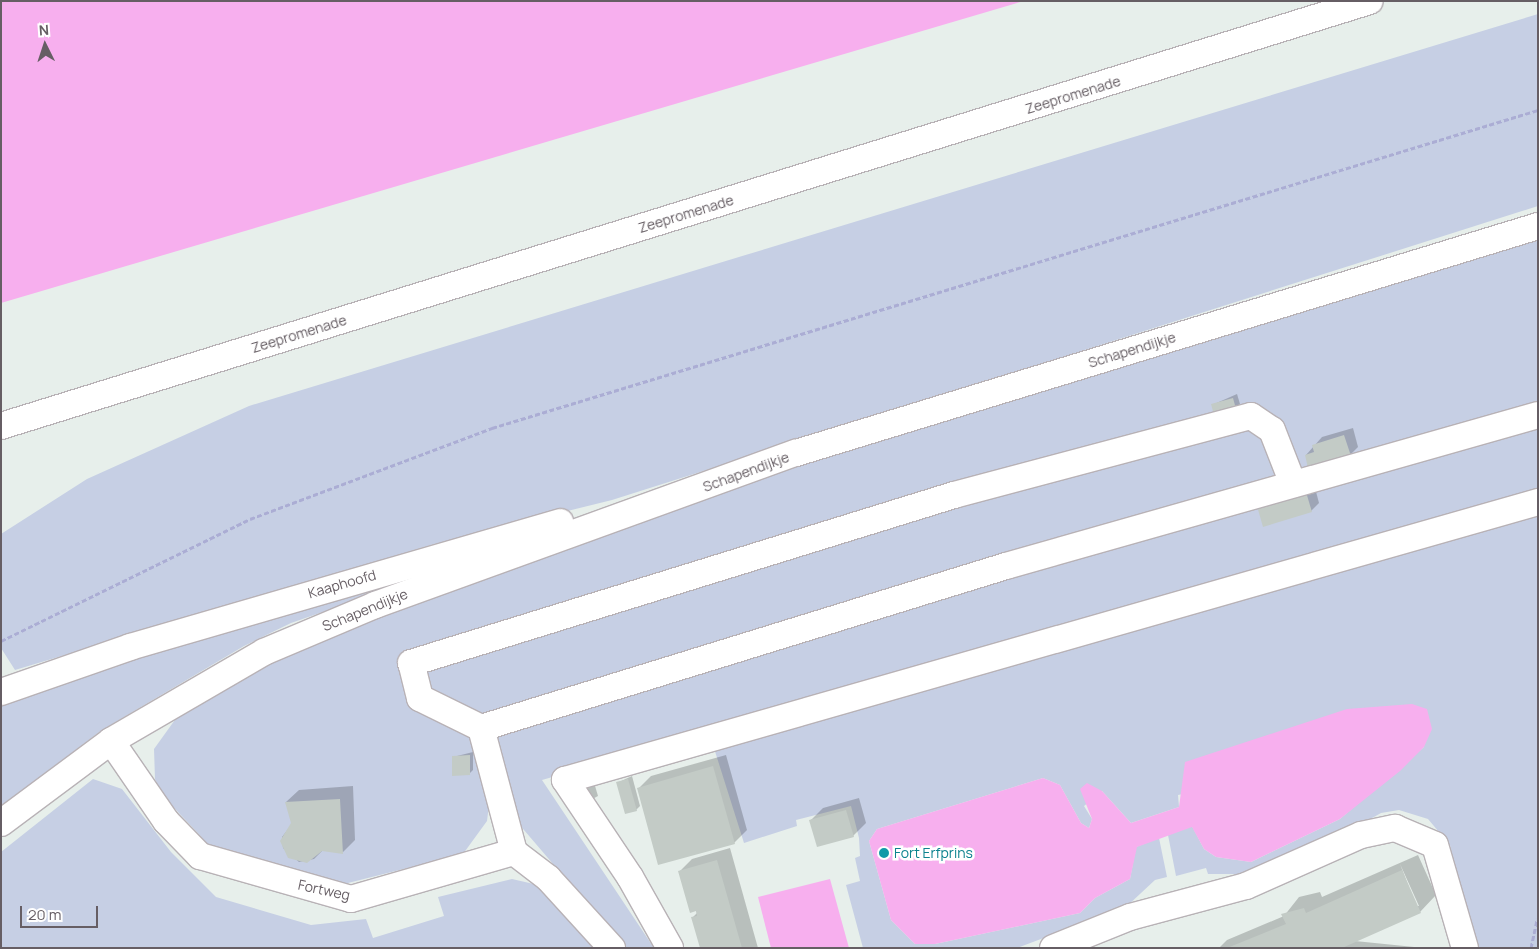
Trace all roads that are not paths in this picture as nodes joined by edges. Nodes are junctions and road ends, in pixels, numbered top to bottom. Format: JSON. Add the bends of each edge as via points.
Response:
{"nodes":[{"id":1,"x":1370,"y":1,"type":"edge"},
{"id":2,"x":1538,"y":226,"type":"edge"},
{"id":3,"x":1538,"y":415,"type":"edge"},
{"id":4,"x":1,"y":426,"type":"edge"},
{"id":5,"x":1293,"y":484,"type":"junction"},
{"id":6,"x":687,"y":493,"type":"junction"},
{"id":7,"x":1538,"y":502,"type":"edge"},
{"id":8,"x":1,"y":692,"type":"edge"},
{"id":9,"x":481,"y":728,"type":"junction"},
{"id":10,"x":111,"y":741,"type":"junction"},
{"id":11,"x":1,"y":823,"type":"edge"},
{"id":12,"x":514,"y":852,"type":"junction"},
{"id":13,"x":1070,"y":945,"type":"edge"},
{"id":14,"x":612,"y":948,"type":"edge"},
{"id":15,"x":670,"y":948,"type":"edge"},
{"id":16,"x":1465,"y":948,"type":"edge"}],
"edges":[{"from":1,"to":4,"type":"street","name":"Zeepromenade"},
{"from":2,"to":6,"type":"street","name":"Schapendijkje","via":[[810,449]]},
{"from":3,"to":5,"type":"street"},
{"from":5,"to":9,"type":"street","via":[[1006,566]]},
{"from":5,"to":9,"type":"street","via":[[1272,430],[1251,416],[954,495],[411,663],[420,698]]},
{"from":6,"to":8,"type":"street","name":"Kaaphoofd","via":[[665,492],[319,590],[130,647]]},
{"from":6,"to":10,"type":"street","name":"Schapendijkje","via":[[375,605],[264,652]]},
{"from":7,"to":15,"type":"street","via":[[565,780],[630,877]]},
{"from":9,"to":12,"type":"street"},
{"from":10,"to":11,"type":"street","name":"Schapendijkje"},
{"from":10,"to":12,"type":"street","name":"Fortweg","via":[[166,821],[200,856],[268,878],[351,899]]},
{"from":12,"to":14,"type":"street","via":[[548,878]]},
{"from":13,"to":16,"type":"street","via":[[1130,917],[1246,886],[1361,835],[1396,828],[1434,844]]}]}
